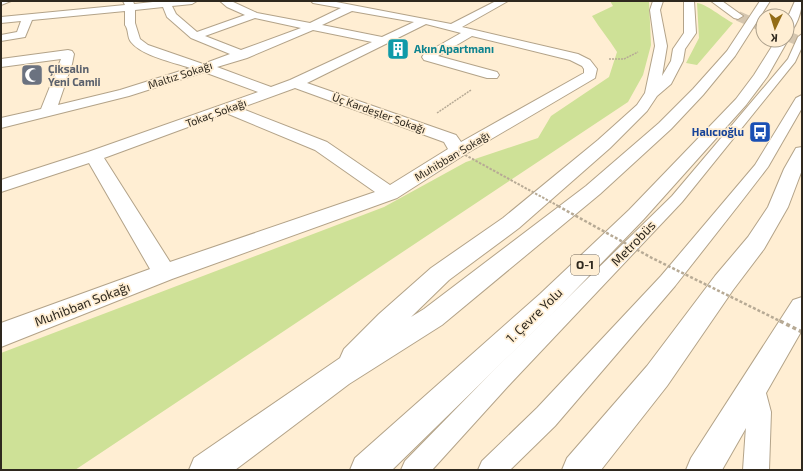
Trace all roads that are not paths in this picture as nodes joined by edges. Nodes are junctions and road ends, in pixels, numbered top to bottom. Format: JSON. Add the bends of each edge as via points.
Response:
{"nodes":[{"id":1,"x":6,"y":1,"type":"edge"},
{"id":2,"x":71,"y":1,"type":"edge"},
{"id":3,"x":192,"y":1,"type":"edge"},
{"id":4,"x":225,"y":1,"type":"edge"},
{"id":5,"x":316,"y":1,"type":"edge"},
{"id":6,"x":503,"y":1,"type":"edge"},
{"id":7,"x":658,"y":1,"type":"edge"},
{"id":8,"x":689,"y":1,"type":"edge"},
{"id":9,"x":716,"y":1,"type":"edge"},
{"id":10,"x":765,"y":1,"type":"edge"},
{"id":11,"x":800,"y":1,"type":"edge"},
{"id":12,"x":1,"y":2,"type":"edge"},
{"id":13,"x":167,"y":2,"type":"edge"},
{"id":14,"x":129,"y":4,"type":"edge"},
{"id":15,"x":14,"y":7,"type":"dead end"},
{"id":16,"x":352,"y":7,"type":"junction"},
{"id":17,"x":1,"y":11,"type":"edge"},
{"id":18,"x":795,"y":12,"type":"edge"},
{"id":19,"x":66,"y":13,"type":"junction"},
{"id":20,"x":254,"y":14,"type":"junction"},
{"id":21,"x":738,"y":16,"type":"tunnel mouth"},
{"id":22,"x":28,"y":17,"type":"junction"},
{"id":23,"x":1,"y":20,"type":"edge"},
{"id":24,"x":425,"y":21,"type":"junction"},
{"id":25,"x":312,"y":26,"type":"junction"},
{"id":26,"x":452,"y":28,"type":"junction"},
{"id":27,"x":471,"y":32,"type":"junction"},
{"id":28,"x":195,"y":36,"type":"junction"},
{"id":29,"x":802,"y":37,"type":"edge"},
{"id":30,"x":1,"y":38,"type":"edge"},
{"id":31,"x":229,"y":39,"type":"dead end"},
{"id":32,"x":383,"y":41,"type":"junction"},
{"id":33,"x":215,"y":44,"type":"junction"},
{"id":34,"x":777,"y":48,"type":"edge"},
{"id":35,"x":244,"y":55,"type":"junction"},
{"id":36,"x":1,"y":63,"type":"edge"},
{"id":37,"x":203,"y":68,"type":"junction"},
{"id":38,"x":492,"y":75,"type":"road end"},
{"id":39,"x":295,"y":83,"type":"junction"},
{"id":40,"x":272,"y":92,"type":"junction"},
{"id":41,"x":652,"y":93,"type":"junction"},
{"id":42,"x":802,"y":98,"type":"edge"},
{"id":43,"x":228,"y":109,"type":"junction"},
{"id":44,"x":48,"y":110,"type":"junction"},
{"id":45,"x":1,"y":123,"type":"edge"},
{"id":46,"x":458,"y":152,"type":"junction"},
{"id":47,"x":802,"y":152,"type":"edge"},
{"id":48,"x":94,"y":156,"type":"junction"},
{"id":49,"x":1,"y":186,"type":"edge"},
{"id":50,"x":390,"y":194,"type":"junction"},
{"id":51,"x":164,"y":273,"type":"junction"},
{"id":52,"x":802,"y":307,"type":"edge"},
{"id":53,"x":1,"y":335,"type":"edge"},
{"id":54,"x":339,"y":374,"type":"junction"},
{"id":55,"x":754,"y":386,"type":"junction"},
{"id":56,"x":206,"y":470,"type":"edge"},
{"id":57,"x":367,"y":470,"type":"edge"},
{"id":58,"x":414,"y":470,"type":"edge"},
{"id":59,"x":491,"y":470,"type":"edge"},
{"id":60,"x":579,"y":470,"type":"edge"},
{"id":61,"x":703,"y":470,"type":"edge"},
{"id":62,"x":756,"y":470,"type":"edge"}],
"edges":[{"from":1,"to":12,"type":"main road"},
{"from":2,"to":19,"type":"main road"},
{"from":3,"to":13,"type":"main road"},
{"from":4,"to":20,"type":"main road"},
{"from":5,"to":16,"type":"main road"},
{"from":6,"to":26,"type":"main road"},
{"from":7,"to":41,"type":"main road","via":[[655,10],[661,47]]},
{"from":8,"to":41,"type":"main road","via":[[690,33],[679,49],[677,61],[664,84]]},
{"from":9,"to":21,"type":"main road"},
{"from":10,"to":54,"type":"main road","via":[[731,54],[698,92],[665,126],[593,190],[433,317]]},
{"from":11,"to":18,"type":"main road"},
{"from":13,"to":14,"type":"main road"},
{"from":13,"to":28,"type":"main road","via":[[171,15]]},
{"from":14,"to":19,"type":"main road"},
{"from":14,"to":37,"type":"main road","via":[[130,25],[135,40],[144,48]]},
{"from":15,"to":17,"type":"main road"},
{"from":16,"to":24,"type":"main road"},
{"from":16,"to":25,"type":"main road","name":"Maltız Sokağı"},
{"from":19,"to":22,"type":"main road"},
{"from":20,"to":25,"type":"main road"},
{"from":20,"to":28,"type":"main road"},
{"from":22,"to":23,"type":"main road"},
{"from":22,"to":30,"type":"main road","via":[[21,35]]},
{"from":24,"to":26,"type":"main road"},
{"from":24,"to":32,"type":"main road","name":"Tokaç Sokağı"},
{"from":25,"to":32,"type":"main road"},
{"from":25,"to":35,"type":"main road","name":"Maltız Sokağı"},
{"from":26,"to":27,"type":"main road"},
{"from":27,"to":38,"type":"main road","via":[[428,57]]},
{"from":27,"to":46,"type":"main road","name":"Muhibban Sokağı","via":[[582,60],[591,69],[590,75]]},
{"from":28,"to":33,"type":"main road"},
{"from":29,"to":58,"type":"lane","name":"Metrobüs","via":[[792,60],[701,171]]},
{"from":31,"to":33,"type":"main road"},
{"from":32,"to":39,"type":"main road","name":"Tokaç Sokağı"},
{"from":33,"to":35,"type":"main road"},
{"from":34,"to":57,"type":"main road","name":"1. Çevre Yolu","number":"O-1","via":[[741,102],[636,215],[538,311]]},
{"from":35,"to":37,"type":"main road","name":"Maltız Sokağı"},
{"from":36,"to":44,"type":"main road","via":[[68,54]]},
{"from":37,"to":40,"type":"main road"},
{"from":37,"to":44,"type":"main road","name":"Maltız Sokağı","via":[[124,93]]},
{"from":39,"to":40,"type":"main road","name":"Tokaç Sokağı"},
{"from":39,"to":46,"type":"main road","name":"Üç Kardeşler Sokağı","via":[[450,139]]},
{"from":40,"to":43,"type":"main road","name":"Tokaç Sokağı"},
{"from":41,"to":54,"type":"main road","via":[[627,123],[566,177],[511,223],[440,274],[388,322]]},
{"from":42,"to":59,"type":"lane","via":[[760,167],[717,223],[546,416]]},
{"from":43,"to":48,"type":"main road","name":"Tokaç Sokağı"},
{"from":43,"to":50,"type":"main road","via":[[321,146]]},
{"from":44,"to":45,"type":"main road","name":"Maltız Sokağı"},
{"from":46,"to":50,"type":"main road","name":"Muhibban Sokağı"},
{"from":47,"to":60,"type":"main road","via":[[778,207],[756,243],[724,282],[657,376]]},
{"from":48,"to":49,"type":"main road","name":"Tokaç Sokağı"},
{"from":48,"to":51,"type":"main road"},
{"from":50,"to":51,"type":"main road","name":"Muhibban Sokağı"},
{"from":51,"to":53,"type":"main road","name":"Muhibban Sokağı"},
{"from":52,"to":55,"type":"main road"},
{"from":54,"to":56,"type":"main road"},
{"from":55,"to":61,"type":"main road"},
{"from":55,"to":62,"type":"lane","via":[[759,412]]}]}
